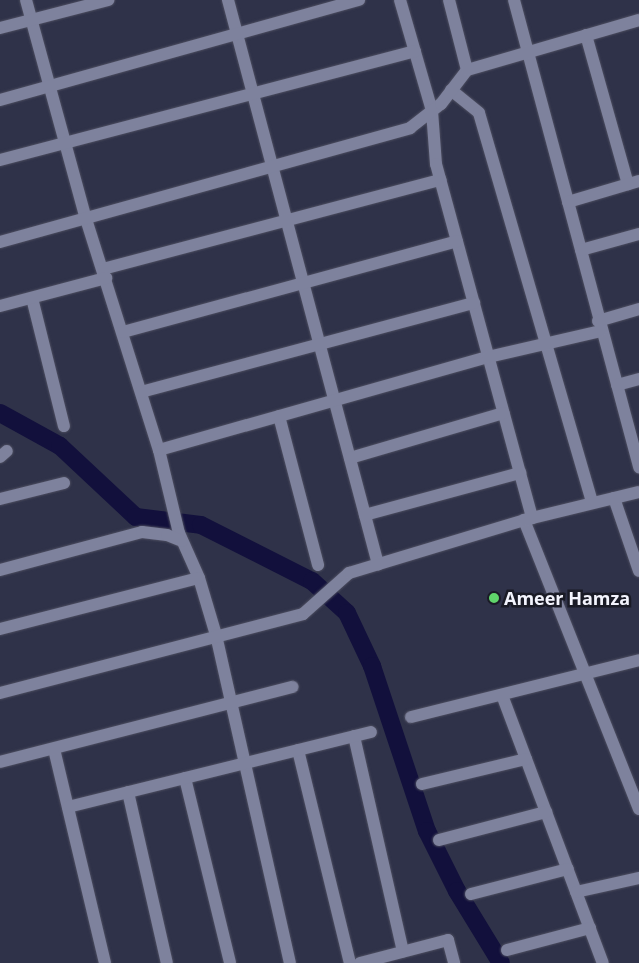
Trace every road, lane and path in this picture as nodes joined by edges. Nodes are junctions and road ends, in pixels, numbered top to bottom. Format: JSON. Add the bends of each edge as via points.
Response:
{"nodes":[{"id":1,"x":26,"y":0,"type":"edge"},
{"id":2,"x":108,"y":0,"type":"edge"},
{"id":3,"x":228,"y":0,"type":"edge"},
{"id":4,"x":359,"y":0,"type":"edge"},
{"id":5,"x":400,"y":0,"type":"edge"},
{"id":6,"x":449,"y":0,"type":"edge"},
{"id":7,"x":514,"y":0,"type":"edge"},
{"id":8,"x":32,"y":19,"type":"junction"},
{"id":9,"x":639,"y":20,"type":"edge"},
{"id":10,"x":0,"y":28,"type":"edge"},
{"id":11,"x":237,"y":34,"type":"junction"},
{"id":12,"x":586,"y":35,"type":"junction"},
{"id":13,"x":415,"y":51,"type":"junction"},
{"id":14,"x":527,"y":52,"type":"junction"},
{"id":15,"x":467,"y":70,"type":"junction"},
{"id":16,"x":50,"y":86,"type":"junction"},
{"id":17,"x":451,"y":90,"type":"junction"},
{"id":18,"x":253,"y":94,"type":"junction"},
{"id":19,"x":0,"y":100,"type":"edge"},
{"id":20,"x":432,"y":111,"type":"junction"},
{"id":21,"x":66,"y":142,"type":"junction"},
{"id":22,"x":0,"y":160,"type":"edge"},
{"id":23,"x":272,"y":166,"type":"junction"},
{"id":24,"x":440,"y":180,"type":"junction"},
{"id":25,"x":634,"y":183,"type":"edge"},
{"id":26,"x":568,"y":202,"type":"junction"},
{"id":27,"x":86,"y":219,"type":"junction"},
{"id":28,"x":287,"y":221,"type":"junction"},
{"id":29,"x":639,"y":234,"type":"edge"},
{"id":30,"x":457,"y":241,"type":"junction"},
{"id":31,"x":0,"y":242,"type":"edge"},
{"id":32,"x":581,"y":250,"type":"junction"},
{"id":33,"x":104,"y":274,"type":"junction"},
{"id":34,"x":303,"y":283,"type":"junction"},
{"id":35,"x":32,"y":298,"type":"junction"},
{"id":36,"x":474,"y":303,"type":"junction"},
{"id":37,"x":0,"y":306,"type":"edge"},
{"id":38,"x":639,"y":309,"type":"edge"},
{"id":39,"x":600,"y":326,"type":"junction"},
{"id":40,"x":123,"y":332,"type":"junction"},
{"id":41,"x":546,"y":343,"type":"junction"},
{"id":42,"x":320,"y":344,"type":"junction"},
{"id":43,"x":488,"y":357,"type":"junction"},
{"id":44,"x":639,"y":379,"type":"edge"},
{"id":45,"x":617,"y":385,"type":"junction"},
{"id":46,"x":141,"y":392,"type":"junction"},
{"id":47,"x":334,"y":401,"type":"junction"},
{"id":48,"x":504,"y":413,"type":"junction"},
{"id":49,"x":279,"y":416,"type":"junction"},
{"id":50,"x":64,"y":426,"type":"dead end"},
{"id":51,"x":637,"y":449,"type":"edge"},
{"id":52,"x":159,"y":450,"type":"junction"},
{"id":53,"x":350,"y":458,"type":"junction"},
{"id":54,"x":639,"y":468,"type":"edge"},
{"id":55,"x":520,"y":474,"type":"junction"},
{"id":56,"x":64,"y":483,"type":"dead end"},
{"id":57,"x":639,"y":492,"type":"edge"},
{"id":58,"x":614,"y":498,"type":"junction"},
{"id":59,"x":0,"y":499,"type":"edge"},
{"id":60,"x":592,"y":503,"type":"junction"},
{"id":61,"x":365,"y":515,"type":"junction"},
{"id":62,"x":528,"y":519,"type":"junction"},
{"id":63,"x":180,"y":537,"type":"junction"},
{"id":64,"x":318,"y":564,"type":"dead end"},
{"id":65,"x":378,"y":564,"type":"junction"},
{"id":66,"x":0,"y":570,"type":"edge"},
{"id":67,"x":639,"y":571,"type":"edge"},
{"id":68,"x":199,"y":578,"type":"junction"},
{"id":69,"x":0,"y":629,"type":"edge"},
{"id":70,"x":216,"y":635,"type":"junction"},
{"id":71,"x":639,"y":660,"type":"edge"},
{"id":72,"x":585,"y":674,"type":"junction"},
{"id":73,"x":293,"y":687,"type":"dead end"},
{"id":74,"x":0,"y":693,"type":"edge"},
{"id":75,"x":502,"y":694,"type":"junction"},
{"id":76,"x":232,"y":703,"type":"junction"},
{"id":77,"x":411,"y":717,"type":"dead end"},
{"id":78,"x":370,"y":732,"type":"dead end"},
{"id":79,"x":354,"y":736,"type":"junction"},
{"id":80,"x":54,"y":749,"type":"junction"},
{"id":81,"x":298,"y":750,"type":"junction"},
{"id":82,"x":526,"y":759,"type":"junction"},
{"id":83,"x":0,"y":762,"type":"edge"},
{"id":84,"x":245,"y":763,"type":"junction"},
{"id":85,"x":185,"y":778,"type":"junction"},
{"id":86,"x":422,"y":784,"type":"dead end"},
{"id":87,"x":128,"y":792,"type":"junction"},
{"id":88,"x":68,"y":807,"type":"junction"},
{"id":89,"x":639,"y":810,"type":"edge"},
{"id":90,"x":546,"y":812,"type":"junction"},
{"id":91,"x":439,"y":840,"type":"dead end"},
{"id":92,"x":568,"y":869,"type":"junction"},
{"id":93,"x":639,"y":878,"type":"edge"},
{"id":94,"x":576,"y":892,"type":"junction"},
{"id":95,"x":470,"y":894,"type":"dead end"},
{"id":96,"x":590,"y":928,"type":"junction"},
{"id":97,"x":507,"y":950,"type":"dead end"},
{"id":98,"x":403,"y":952,"type":"junction"},
{"id":99,"x":105,"y":963,"type":"edge"},
{"id":100,"x":167,"y":963,"type":"edge"},
{"id":101,"x":230,"y":963,"type":"edge"},
{"id":102,"x":290,"y":963,"type":"edge"},
{"id":103,"x":350,"y":963,"type":"edge"},
{"id":104,"x":360,"y":963,"type":"edge"},
{"id":105,"x":454,"y":963,"type":"edge"},
{"id":106,"x":603,"y":963,"type":"edge"}],
"edges":[{"from":1,"to":8,"type":"street"},
{"from":2,"to":8,"type":"street"},
{"from":3,"to":11,"type":"street"},
{"from":4,"to":11,"type":"street"},
{"from":5,"to":13,"type":"street"},
{"from":6,"to":15,"type":"street"},
{"from":7,"to":14,"type":"street"},
{"from":8,"to":10,"type":"street"},
{"from":8,"to":16,"type":"street"},
{"from":9,"to":12,"type":"street"},
{"from":11,"to":16,"type":"street"},
{"from":11,"to":18,"type":"street"},
{"from":12,"to":14,"type":"street"},
{"from":12,"to":25,"type":"street"},
{"from":13,"to":18,"type":"street"},
{"from":13,"to":20,"type":"street"},
{"from":14,"to":15,"type":"street"},
{"from":14,"to":26,"type":"street"},
{"from":15,"to":17,"type":"street"},
{"from":16,"to":19,"type":"street"},
{"from":16,"to":21,"type":"street"},
{"from":17,"to":20,"type":"street"},
{"from":17,"to":41,"type":"street","via":[[479,113]]},
{"from":18,"to":21,"type":"street"},
{"from":18,"to":23,"type":"street"},
{"from":20,"to":23,"type":"street","via":[[410,128]]},
{"from":20,"to":24,"type":"street"},
{"from":21,"to":22,"type":"street"},
{"from":21,"to":27,"type":"street"},
{"from":23,"to":27,"type":"street"},
{"from":23,"to":28,"type":"street"},
{"from":24,"to":28,"type":"street"},
{"from":24,"to":30,"type":"street"},
{"from":25,"to":26,"type":"street"},
{"from":26,"to":32,"type":"street"},
{"from":27,"to":31,"type":"street"},
{"from":27,"to":33,"type":"street"},
{"from":28,"to":33,"type":"street"},
{"from":28,"to":34,"type":"street"},
{"from":29,"to":32,"type":"street"},
{"from":30,"to":34,"type":"street"},
{"from":30,"to":36,"type":"street"},
{"from":32,"to":39,"type":"street"},
{"from":33,"to":35,"type":"street"},
{"from":33,"to":40,"type":"street"},
{"from":34,"to":40,"type":"street"},
{"from":34,"to":42,"type":"street"},
{"from":35,"to":37,"type":"street"},
{"from":35,"to":50,"type":"street"},
{"from":36,"to":42,"type":"street"},
{"from":36,"to":43,"type":"street"},
{"from":38,"to":39,"type":"street"},
{"from":39,"to":41,"type":"street"},
{"from":39,"to":45,"type":"street"},
{"from":40,"to":46,"type":"street"},
{"from":41,"to":43,"type":"street"},
{"from":41,"to":60,"type":"street"},
{"from":42,"to":46,"type":"street"},
{"from":42,"to":47,"type":"street"},
{"from":43,"to":47,"type":"street"},
{"from":43,"to":48,"type":"street"},
{"from":44,"to":45,"type":"street"},
{"from":45,"to":51,"type":"street"},
{"from":46,"to":52,"type":"street"},
{"from":47,"to":49,"type":"street"},
{"from":47,"to":53,"type":"street"},
{"from":48,"to":53,"type":"street"},
{"from":48,"to":55,"type":"street"},
{"from":49,"to":52,"type":"street"},
{"from":49,"to":64,"type":"street"},
{"from":51,"to":54,"type":"street"},
{"from":52,"to":63,"type":"street"},
{"from":53,"to":61,"type":"street"},
{"from":55,"to":61,"type":"street"},
{"from":55,"to":62,"type":"street"},
{"from":56,"to":59,"type":"street"},
{"from":57,"to":58,"type":"street"},
{"from":58,"to":60,"type":"street"},
{"from":58,"to":67,"type":"street"},
{"from":60,"to":62,"type":"street"},
{"from":61,"to":65,"type":"street"},
{"from":62,"to":65,"type":"street"},
{"from":62,"to":72,"type":"street"},
{"from":63,"to":66,"type":"street","via":[[142,532]]},
{"from":63,"to":68,"type":"street"},
{"from":65,"to":70,"type":"street","via":[[343,578],[303,614]]},
{"from":68,"to":69,"type":"street"},
{"from":68,"to":70,"type":"street"},
{"from":70,"to":74,"type":"street"},
{"from":70,"to":76,"type":"street"},
{"from":71,"to":72,"type":"street"},
{"from":72,"to":75,"type":"street"},
{"from":72,"to":89,"type":"street"},
{"from":73,"to":76,"type":"street"},
{"from":75,"to":77,"type":"street"},
{"from":75,"to":82,"type":"street"},
{"from":76,"to":80,"type":"street"},
{"from":76,"to":84,"type":"street"},
{"from":78,"to":79,"type":"street"},
{"from":79,"to":81,"type":"street"},
{"from":79,"to":98,"type":"street"},
{"from":80,"to":83,"type":"street"},
{"from":80,"to":88,"type":"street"},
{"from":81,"to":84,"type":"street"},
{"from":81,"to":103,"type":"street"},
{"from":82,"to":86,"type":"street"},
{"from":82,"to":90,"type":"street"},
{"from":84,"to":85,"type":"street"},
{"from":84,"to":102,"type":"street"},
{"from":85,"to":87,"type":"street"},
{"from":85,"to":101,"type":"street"},
{"from":87,"to":88,"type":"street"},
{"from":87,"to":100,"type":"street"},
{"from":88,"to":99,"type":"street"},
{"from":90,"to":91,"type":"street"},
{"from":90,"to":92,"type":"street"},
{"from":92,"to":94,"type":"street"},
{"from":92,"to":95,"type":"street"},
{"from":93,"to":94,"type":"street"},
{"from":94,"to":96,"type":"street"},
{"from":96,"to":97,"type":"street"},
{"from":96,"to":106,"type":"street"},
{"from":98,"to":104,"type":"street"},
{"from":98,"to":105,"type":"street","via":[[448,940]]}]}
